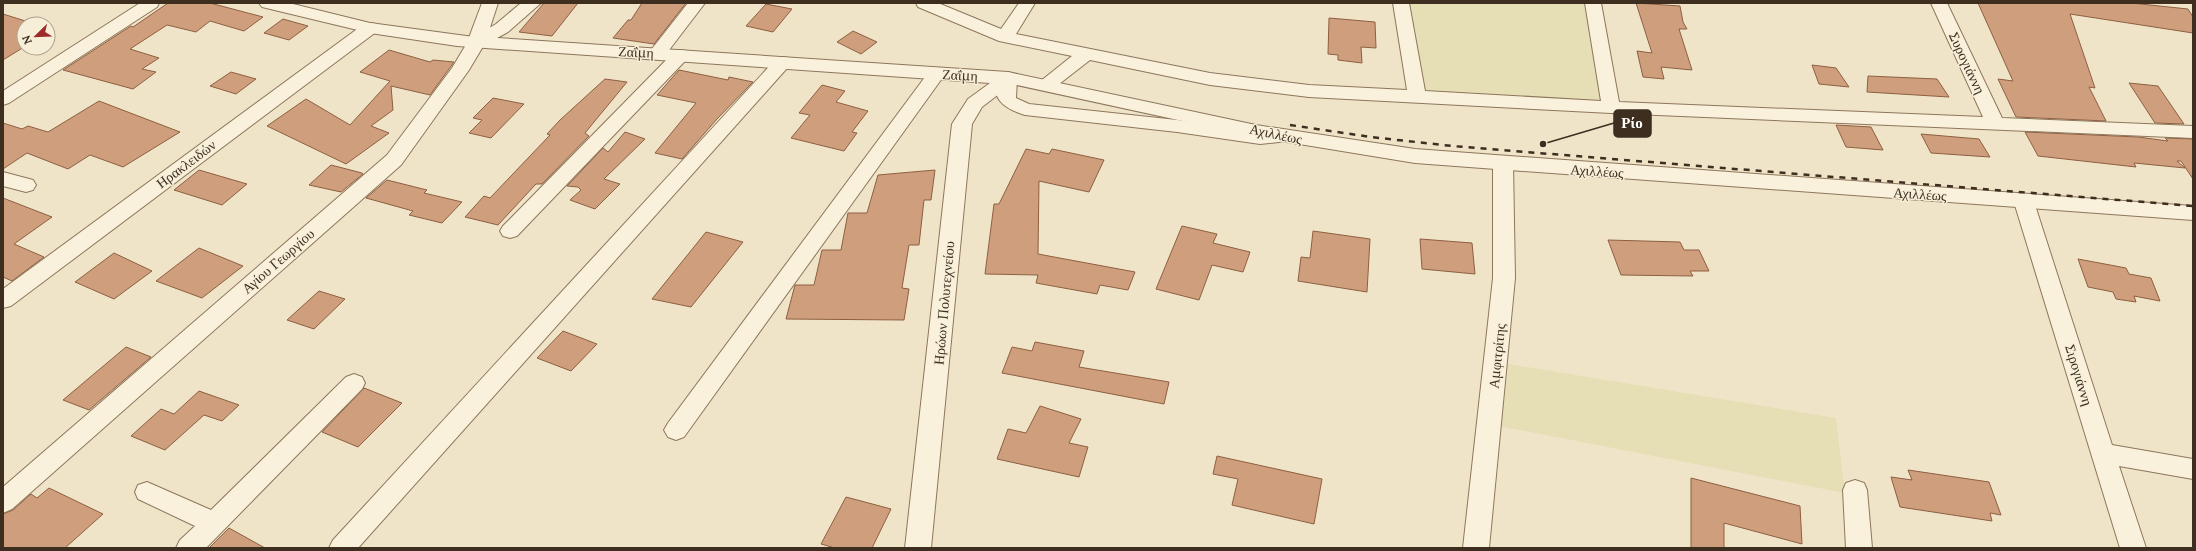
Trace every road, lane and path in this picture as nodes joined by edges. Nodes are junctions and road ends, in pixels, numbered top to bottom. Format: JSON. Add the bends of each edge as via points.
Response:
{"nodes":[{"id":1,"x":151,"y":3,"type":"edge"},
{"id":2,"x":268,"y":3,"type":"edge"},
{"id":3,"x":490,"y":3,"type":"edge"},
{"id":4,"x":532,"y":3,"type":"edge"},
{"id":5,"x":697,"y":3,"type":"edge"},
{"id":6,"x":924,"y":3,"type":"edge"},
{"id":7,"x":1027,"y":3,"type":"edge"},
{"id":8,"x":1401,"y":3,"type":"edge"},
{"id":9,"x":1593,"y":3,"type":"edge"},
{"id":10,"x":1939,"y":3,"type":"edge"},
{"id":11,"x":370,"y":28,"type":"junction"},
{"id":12,"x":1005,"y":37,"type":"junction"},
{"id":13,"x":476,"y":42,"type":"junction"},
{"id":14,"x":657,"y":54,"type":"junction"},
{"id":15,"x":1086,"y":54,"type":"junction"},
{"id":16,"x":681,"y":55,"type":"junction"},
{"id":17,"x":783,"y":62,"type":"junction"},
{"id":18,"x":937,"y":73,"type":"junction"},
{"id":19,"x":1008,"y":78,"type":"junction"},
{"id":20,"x":1048,"y":84,"type":"junction"},
{"id":21,"x":1417,"y":96,"type":"junction"},
{"id":22,"x":3,"y":99,"type":"edge"},
{"id":23,"x":1610,"y":107,"type":"junction"},
{"id":24,"x":1995,"y":122,"type":"junction"},
{"id":25,"x":2193,"y":132,"type":"edge"},
{"id":26,"x":1280,"y":134,"type":"junction"},
{"id":27,"x":1503,"y":164,"type":"junction"},
{"id":28,"x":3,"y":179,"type":"edge"},
{"id":29,"x":26,"y":185,"type":"dead end"},
{"id":30,"x":2024,"y":202,"type":"junction"},
{"id":31,"x":2193,"y":213,"type":"edge"},
{"id":32,"x":510,"y":231,"type":"dead end"},
{"id":33,"x":3,"y":300,"type":"edge"},
{"id":34,"x":354,"y":383,"type":"dead end"},
{"id":35,"x":676,"y":430,"type":"dead end"},
{"id":36,"x":2103,"y":453,"type":"junction"},
{"id":37,"x":2193,"y":469,"type":"edge"},
{"id":38,"x":1855,"y":490,"type":"dead end"},
{"id":39,"x":148,"y":492,"type":"dead end"},
{"id":40,"x":3,"y":502,"type":"edge"},
{"id":41,"x":214,"y":523,"type":"junction"},
{"id":42,"x":189,"y":548,"type":"edge"},
{"id":43,"x":342,"y":548,"type":"edge"},
{"id":44,"x":918,"y":548,"type":"edge"},
{"id":45,"x":1476,"y":548,"type":"edge"},
{"id":46,"x":1859,"y":548,"type":"edge"},
{"id":47,"x":2133,"y":548,"type":"edge"}],
"edges":[{"from":1,"to":22,"type":"street"},
{"from":2,"to":11,"type":"street","name":"Ζαΐμη"},
{"from":3,"to":13,"type":"street","name":"Αγίου Γεωργίου"},
{"from":4,"to":13,"type":"street","via":[[502,28]]},
{"from":5,"to":14,"type":"street"},
{"from":6,"to":12,"type":"street"},
{"from":7,"to":12,"type":"street"},
{"from":8,"to":21,"type":"street"},
{"from":9,"to":23,"type":"street"},
{"from":10,"to":24,"type":"street","name":"Συρογιάννη"},
{"from":11,"to":13,"type":"street","name":"Ζαΐμη","via":[[434,39]]},
{"from":11,"to":33,"type":"street","name":"Ηρακλειδών"},
{"from":12,"to":15,"type":"street"},
{"from":13,"to":14,"type":"street","name":"Ζαΐμη"},
{"from":13,"to":40,"type":"street","name":"Αγίου Γεωργίου","via":[[460,70],[394,160]]},
{"from":14,"to":16,"type":"street","name":"Ζαΐμη"},
{"from":15,"to":20,"type":"street"},
{"from":15,"to":21,"type":"street","via":[[1238,83],[1309,91]]},
{"from":16,"to":17,"type":"street","name":"Ζαΐμη"},
{"from":16,"to":32,"type":"street"},
{"from":17,"to":18,"type":"street","name":"Ζαΐμη"},
{"from":17,"to":43,"type":"street"},
{"from":18,"to":19,"type":"street","name":"Ζαΐμη"},
{"from":18,"to":35,"type":"street"},
{"from":19,"to":20,"type":"street","name":"Αχιλλέως"},
{"from":19,"to":26,"type":"street","via":[[1008,101],[1025,109],[1260,138],[1272,138]]},
{"from":19,"to":44,"type":"street","name":"Ηρώων Πολυτεχνείου","via":[[975,103],[962,124]]},
{"from":20,"to":26,"type":"street","name":"Αχιλλέως","via":[[1165,112]]},
{"from":21,"to":23,"type":"street"},
{"from":23,"to":24,"type":"street"},
{"from":24,"to":25,"type":"street"},
{"from":26,"to":27,"type":"street","name":"Αχιλλέως","via":[[1375,152]]},
{"from":27,"to":30,"type":"street","name":"Αχιλλέως"},
{"from":27,"to":45,"type":"street","name":"Αμφιτρίτης","via":[[1504,278]]},
{"from":28,"to":29,"type":"street"},
{"from":30,"to":31,"type":"street","name":"Αχιλλέως"},
{"from":30,"to":36,"type":"street","name":"Σιρογιάννη"},
{"from":34,"to":41,"type":"street"},
{"from":36,"to":37,"type":"street"},
{"from":36,"to":47,"type":"street","name":"Σιρογιάννη"},
{"from":38,"to":46,"type":"street"},
{"from":39,"to":41,"type":"street"},
{"from":41,"to":42,"type":"street"}]}
